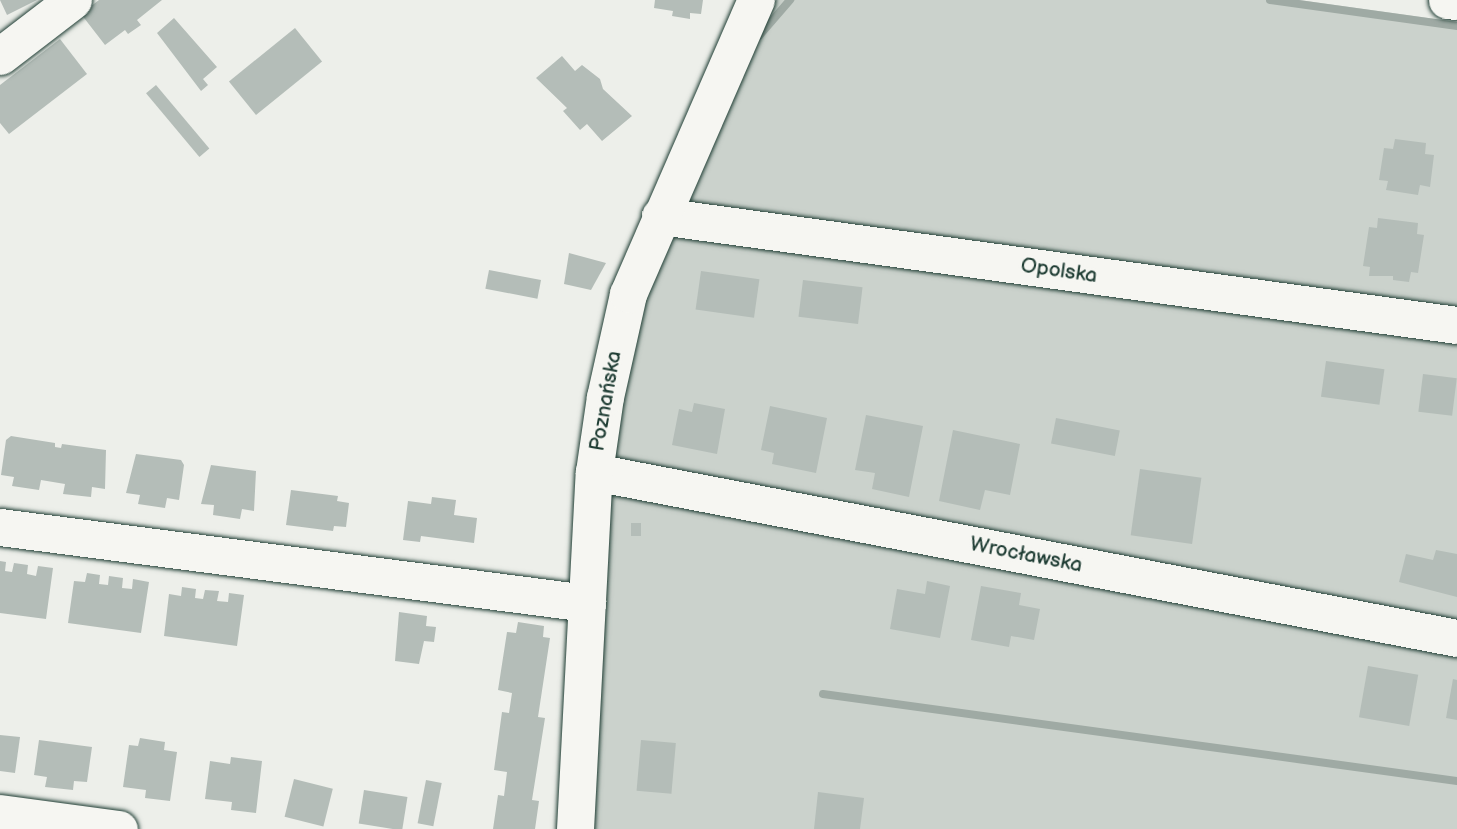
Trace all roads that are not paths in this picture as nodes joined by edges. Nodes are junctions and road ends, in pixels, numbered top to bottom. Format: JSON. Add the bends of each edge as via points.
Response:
{"nodes":[{"id":1,"x":73,"y":0,"type":"edge"},
{"id":2,"x":756,"y":0,"type":"edge"},
{"id":3,"x":1447,"y":0,"type":"edge"},
{"id":4,"x":1457,"y":1,"type":"edge"},
{"id":5,"x":0,"y":56,"type":"edge"},
{"id":6,"x":660,"y":216,"type":"junction"},
{"id":7,"x":1457,"y":325,"type":"edge"},
{"id":8,"x":594,"y":472,"type":"junction"},
{"id":9,"x":0,"y":527,"type":"edge"},
{"id":10,"x":587,"y":603,"type":"junction"},
{"id":11,"x":1457,"y":638,"type":"edge"},
{"id":12,"x":0,"y":813,"type":"edge"},
{"id":13,"x":118,"y":829,"type":"edge"},
{"id":14,"x":575,"y":829,"type":"edge"}],
"edges":[{"from":1,"to":5,"type":"street"},
{"from":2,"to":6,"type":"street","name":"Poznańska"},
{"from":3,"to":4,"type":"street"},
{"from":6,"to":7,"type":"street","name":"Opolska"},
{"from":6,"to":8,"type":"street","name":"Poznańska","via":[[628,294]]},
{"from":8,"to":10,"type":"street","name":"Poznańska"},
{"from":8,"to":11,"type":"street","name":"Wrocławska"},
{"from":9,"to":10,"type":"street"},
{"from":10,"to":14,"type":"street","name":"Poznańska"},
{"from":12,"to":13,"type":"street"}]}
